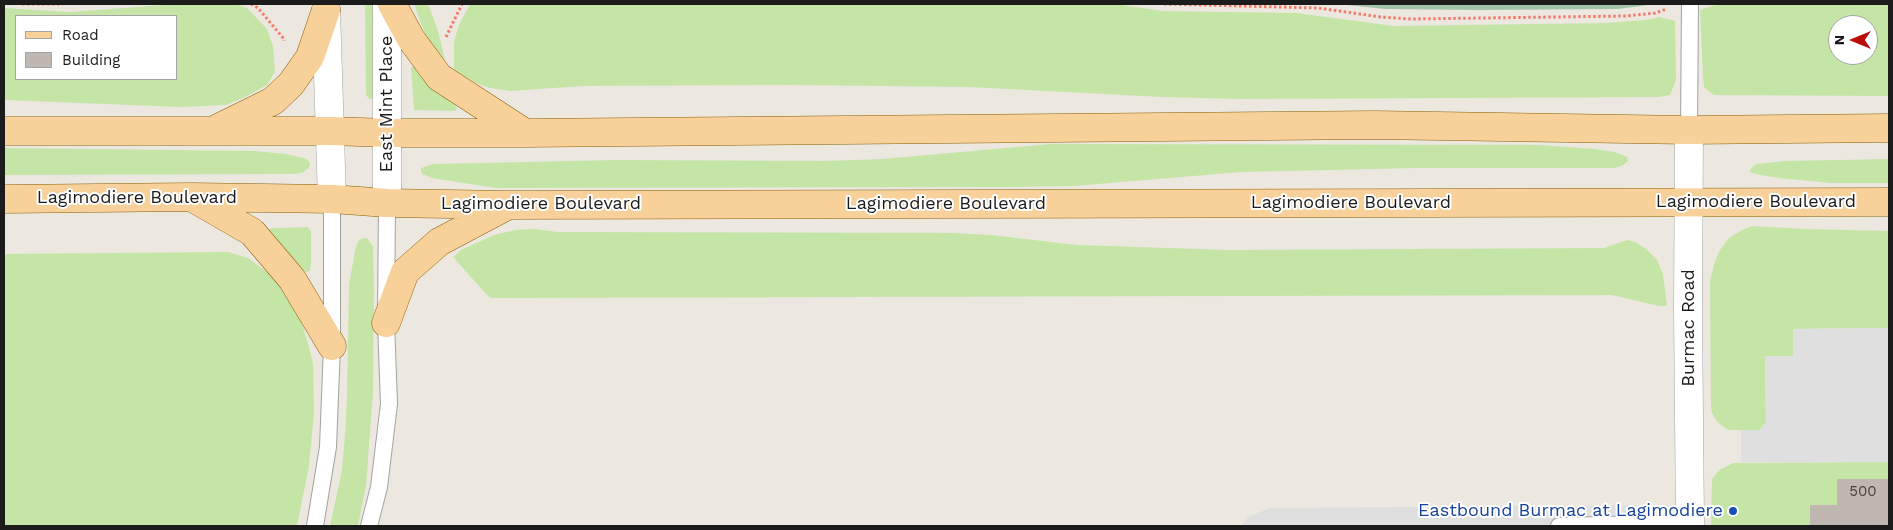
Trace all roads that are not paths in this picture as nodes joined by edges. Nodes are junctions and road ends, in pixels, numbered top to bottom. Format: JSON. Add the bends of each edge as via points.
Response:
{"nodes":[{"id":1,"x":387,"y":4,"type":"edge"},
{"id":2,"x":392,"y":4,"type":"edge"},
{"id":3,"x":1690,"y":4,"type":"edge"},
{"id":4,"x":326,"y":7,"type":"edge"},
{"id":5,"x":1889,"y":128,"type":"edge"},
{"id":6,"x":212,"y":130,"type":"junction"},
{"id":7,"x":331,"y":130,"type":"junction"},
{"id":8,"x":1689,"y":130,"type":"junction"},
{"id":9,"x":4,"y":131,"type":"edge"},
{"id":10,"x":387,"y":133,"type":"junction"},
{"id":11,"x":525,"y":133,"type":"junction"},
{"id":12,"x":192,"y":197,"type":"junction"},
{"id":13,"x":4,"y":199,"type":"edge"},
{"id":14,"x":332,"y":199,"type":"junction"},
{"id":15,"x":1688,"y":202,"type":"junction"},
{"id":16,"x":1889,"y":202,"type":"edge"},
{"id":17,"x":387,"y":204,"type":"junction"},
{"id":18,"x":509,"y":205,"type":"junction"},
{"id":19,"x":386,"y":323,"type":"junction"},
{"id":20,"x":332,"y":346,"type":"junction"},
{"id":21,"x":1690,"y":524,"type":"edge"},
{"id":22,"x":315,"y":526,"type":"edge"},
{"id":23,"x":369,"y":526,"type":"edge"},
{"id":24,"x":1559,"y":526,"type":"edge"}],
"edges":[{"from":1,"to":10,"type":"street","name":"East Mint Place"},
{"from":2,"to":11,"type":"main road","via":[[411,40],[439,77]]},
{"from":3,"to":8,"type":"lane"},
{"from":4,"to":6,"type":"main road","via":[[310,57],[291,84],[273,101]]},
{"from":4,"to":7,"type":"street"},
{"from":5,"to":8,"type":"main road"},
{"from":6,"to":7,"type":"main road"},
{"from":6,"to":9,"type":"main road"},
{"from":7,"to":10,"type":"main road"},
{"from":7,"to":14,"type":"street"},
{"from":8,"to":11,"type":"main road","via":[[1375,125]]},
{"from":8,"to":15,"type":"street","name":"Burmac Road"},
{"from":10,"to":11,"type":"main road"},
{"from":10,"to":17,"type":"street","name":"East Mint Place"},
{"from":12,"to":13,"type":"main road","name":"Lagimodiere Boulevard"},
{"from":12,"to":14,"type":"main road","name":"Lagimodiere Boulevard"},
{"from":12,"to":20,"type":"main road","via":[[252,232],[292,279]]},
{"from":14,"to":17,"type":"main road","name":"Lagimodiere Boulevard"},
{"from":14,"to":20,"type":"lane"},
{"from":15,"to":16,"type":"main road","name":"Lagimodiere Boulevard"},
{"from":15,"to":18,"type":"main road","name":"Lagimodiere Boulevard"},
{"from":15,"to":21,"type":"street","name":"Burmac Road"},
{"from":17,"to":18,"type":"main road","name":"Lagimodiere Boulevard"},
{"from":17,"to":19,"type":"lane"},
{"from":18,"to":19,"type":"main road","via":[[439,242],[406,272]]},
{"from":19,"to":23,"type":"lane","via":[[389,404],[379,487]]},
{"from":20,"to":22,"type":"lane","via":[[328,447]]},
{"from":21,"to":24,"type":"lane"}]}
